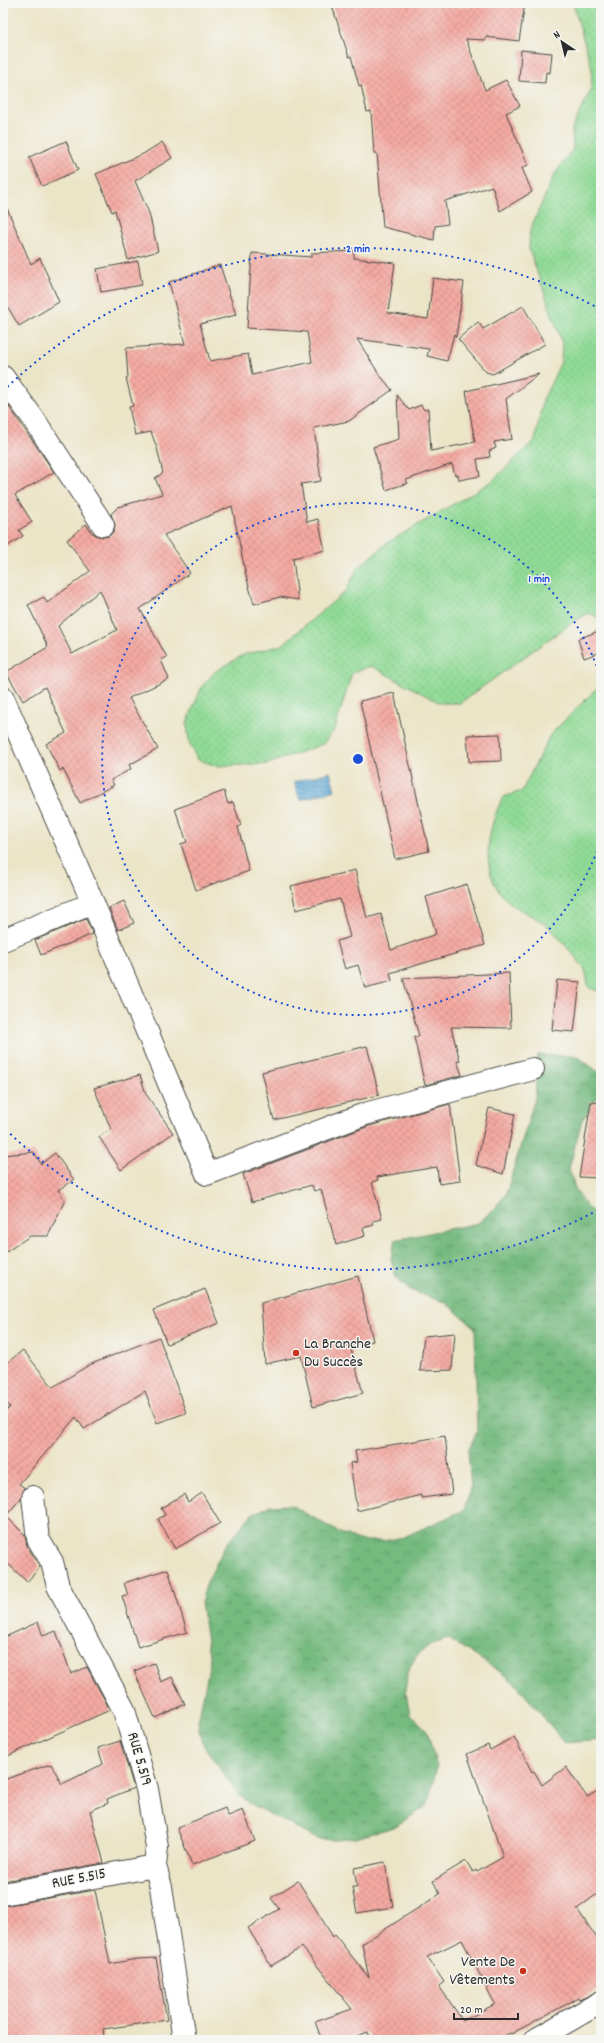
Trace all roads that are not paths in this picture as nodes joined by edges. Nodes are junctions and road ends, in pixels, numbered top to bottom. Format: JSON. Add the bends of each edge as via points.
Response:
{"nodes":[{"id":1,"x":3,"y":377,"type":"edge"},
{"id":2,"x":103,"y":525,"type":"dead end"},
{"id":3,"x":3,"y":698,"type":"edge"},
{"id":4,"x":93,"y":903,"type":"junction"},
{"id":5,"x":3,"y":940,"type":"edge"},
{"id":6,"x":533,"y":1069,"type":"dead end"},
{"id":7,"x":33,"y":1497,"type":"dead end"},
{"id":8,"x":155,"y":1866,"type":"junction"},
{"id":9,"x":3,"y":1894,"type":"edge"},
{"id":10,"x":601,"y":2002,"type":"edge"},
{"id":11,"x":184,"y":2040,"type":"edge"},
{"id":12,"x":535,"y":2040,"type":"edge"}],
"edges":[{"from":1,"to":2,"type":"street"},
{"from":3,"to":4,"type":"street"},
{"from":4,"to":5,"type":"street"},
{"from":4,"to":6,"type":"street","via":[[207,1174],[365,1114]]},
{"from":7,"to":8,"type":"street","name":"RUE 5.519","via":[[38,1539],[52,1562],[58,1586],[124,1710],[148,1789],[157,1847]]},
{"from":8,"to":9,"type":"street","name":"RUE 5.515"},
{"from":8,"to":11,"type":"street","name":"RUE 5.519","via":[[161,1887]]},
{"from":10,"to":12,"type":"street"}]}
